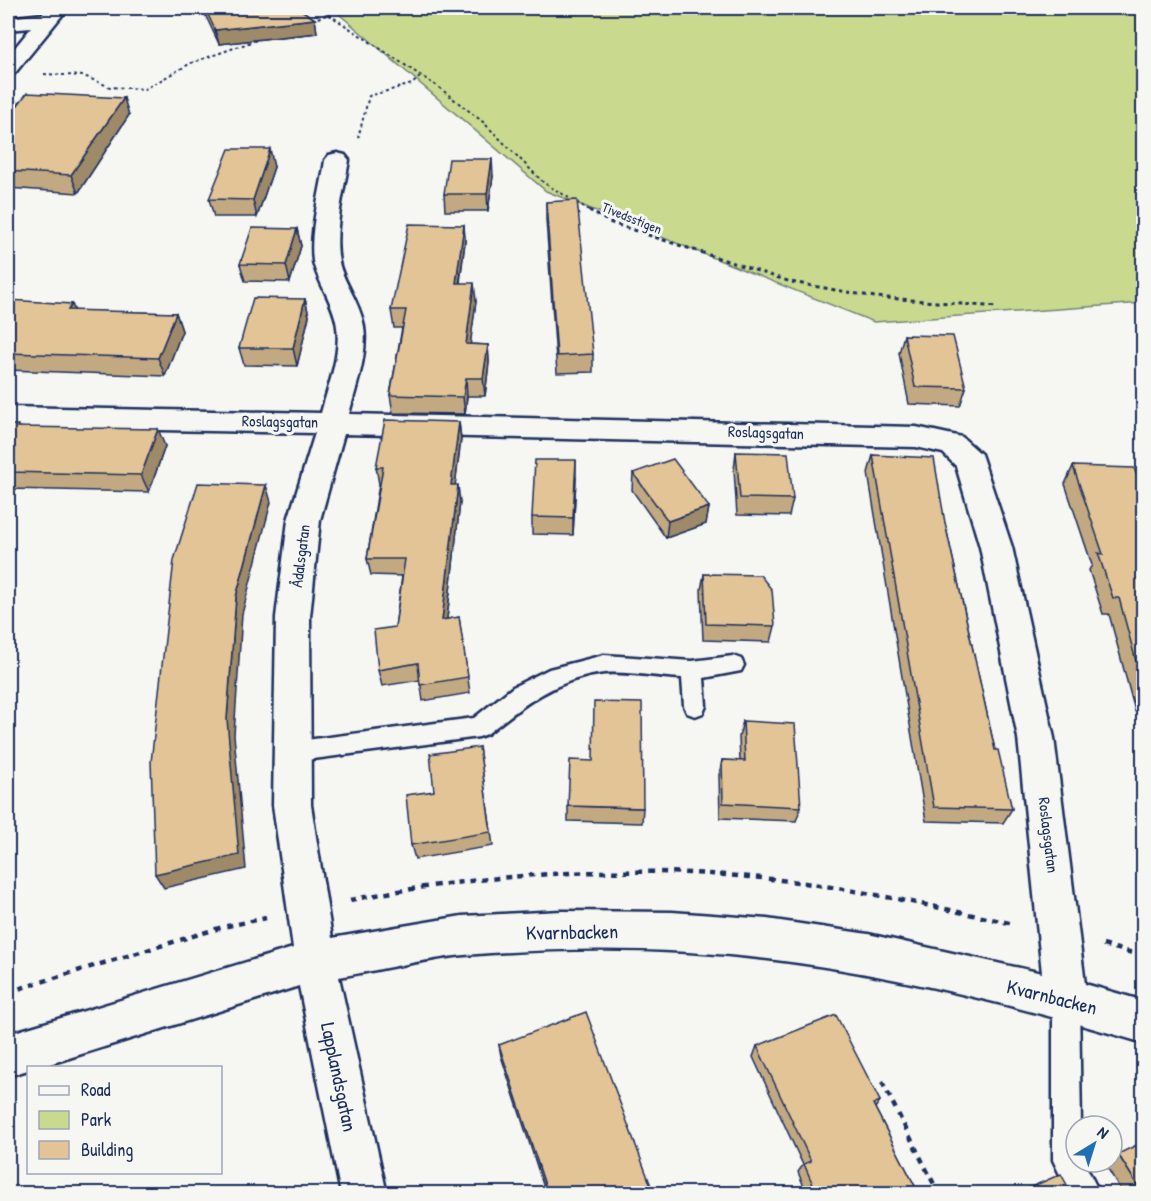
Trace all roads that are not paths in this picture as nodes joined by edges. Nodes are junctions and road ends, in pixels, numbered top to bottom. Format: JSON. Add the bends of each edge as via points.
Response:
{"nodes":[{"id":1,"x":52,"y":14,"type":"edge"},
{"id":2,"x":8,"y":24,"type":"edge"},
{"id":3,"x":8,"y":69,"type":"edge"},
{"id":4,"x":337,"y":160,"type":"road end"},
{"id":5,"x":8,"y":417,"type":"edge"},
{"id":6,"x":333,"y":422,"type":"junction"},
{"id":7,"x":733,"y":665,"type":"dead end"},
{"id":8,"x":692,"y":670,"type":"junction"},
{"id":9,"x":695,"y":706,"type":"dead end"},
{"id":10,"x":291,"y":752,"type":"junction"},
{"id":11,"x":315,"y":961,"type":"junction"},
{"id":12,"x":1066,"y":999,"type":"junction"},
{"id":13,"x":1143,"y":1022,"type":"edge"},
{"id":14,"x":8,"y":1055,"type":"edge"},
{"id":15,"x":364,"y":1194,"type":"edge"},
{"id":16,"x":1085,"y":1194,"type":"edge"}],
"edges":[{"from":1,"to":2,"type":"street"},
{"from":1,"to":3,"type":"street"},
{"from":4,"to":6,"type":"street","name":"Ådalsgatan","via":[[326,263],[351,327],[348,361]]},
{"from":5,"to":6,"type":"street","name":"Roslagsgatan"},
{"from":6,"to":10,"type":"street","name":"Ådalsgatan","via":[[304,520],[292,617]]},
{"from":6,"to":12,"type":"street","name":"Roslagsgatan","via":[[904,436],[952,444],[970,462],[996,547],[1027,693],[1039,761]]},
{"from":7,"to":8,"type":"lane"},
{"from":8,"to":9,"type":"lane"},
{"from":8,"to":10,"type":"lane","via":[[604,664],[558,675],[521,694],[479,727]]},
{"from":10,"to":11,"type":"street","name":"Ådalsgatan","via":[[292,804]]},
{"from":11,"to":12,"type":"street","name":"Kvarnbacken","via":[[462,936],[562,931],[672,932],[766,939],[868,954]]},
{"from":11,"to":14,"type":"street","name":"Kvarnbacken"},
{"from":11,"to":15,"type":"street","name":"Lapplandsgatan"},
{"from":12,"to":13,"type":"street","name":"Kvarnbacken"},
{"from":12,"to":16,"type":"lane","via":[[1067,1160]]}]}
